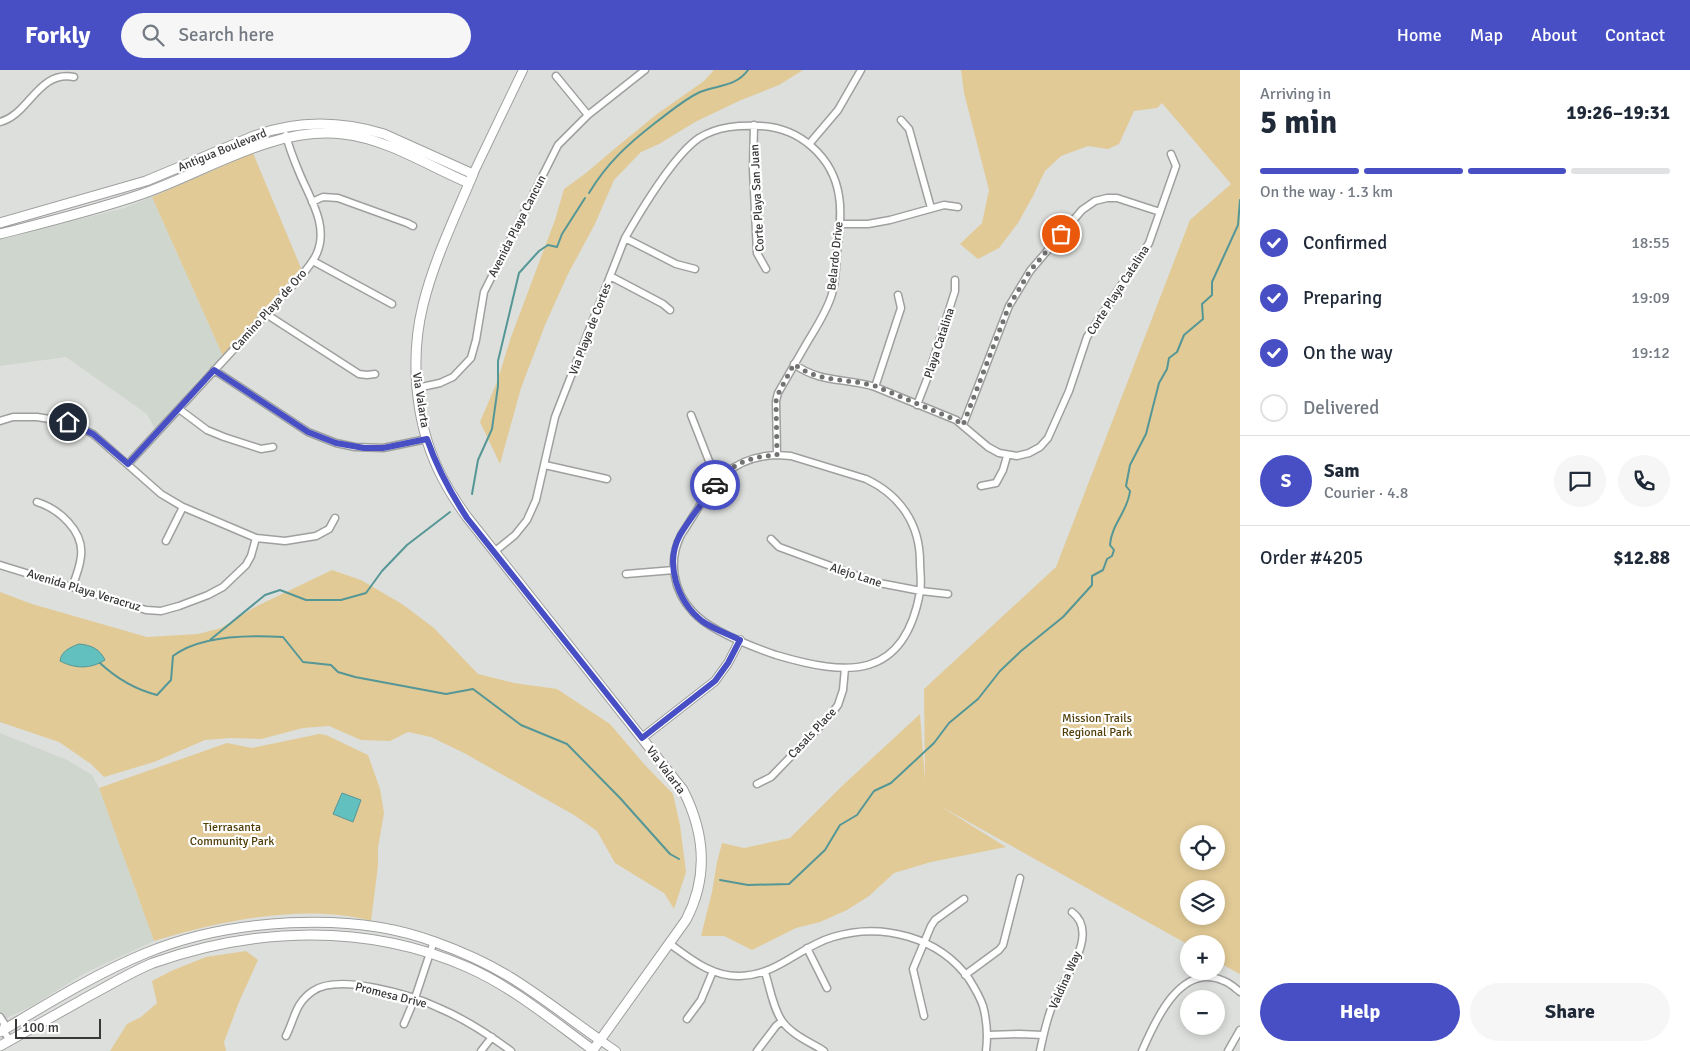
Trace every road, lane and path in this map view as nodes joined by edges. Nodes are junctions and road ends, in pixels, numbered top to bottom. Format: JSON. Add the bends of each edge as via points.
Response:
{"nodes":[{"id":1,"x":523,"y":70,"type":"edge"},
{"id":2,"x":645,"y":70,"type":"edge"},
{"id":3,"x":861,"y":70,"type":"edge"},
{"id":4,"x":556,"y":76,"type":"dead end"},
{"id":5,"x":74,"y":77,"type":"dead end"},
{"id":6,"x":588,"y":115,"type":"junction"},
{"id":7,"x":901,"y":120,"type":"dead end"},
{"id":8,"x":0,"y":122,"type":"edge"},
{"id":9,"x":754,"y":125,"type":"junction"},
{"id":10,"x":285,"y":127,"type":"junction"},
{"id":11,"x":723,"y":128,"type":"joint"},
{"id":12,"x":286,"y":137,"type":"junction"},
{"id":13,"x":810,"y":143,"type":"junction"},
{"id":14,"x":1172,"y":154,"type":"dead end"},
{"id":15,"x":473,"y":174,"type":"junction"},
{"id":16,"x":154,"y":177,"type":"junction"},
{"id":17,"x":469,"y":184,"type":"junction"},
{"id":18,"x":153,"y":190,"type":"junction"},
{"id":19,"x":312,"y":202,"type":"junction"},
{"id":20,"x":68,"y":204,"type":"junction"},
{"id":21,"x":958,"y":207,"type":"dead end"},
{"id":22,"x":931,"y":208,"type":"junction"},
{"id":23,"x":1160,"y":212,"type":"junction"},
{"id":24,"x":61,"y":218,"type":"junction"},
{"id":25,"x":0,"y":223,"type":"edge"},
{"id":26,"x":840,"y":224,"type":"junction"},
{"id":27,"x":413,"y":226,"type":"dead end"},
{"id":28,"x":0,"y":234,"type":"edge"},
{"id":29,"x":626,"y":238,"type":"junction"},
{"id":30,"x":313,"y":261,"type":"junction"},
{"id":31,"x":695,"y":268,"type":"dead end"},
{"id":32,"x":766,"y":269,"type":"dead end"},
{"id":33,"x":610,"y":276,"type":"junction"},
{"id":34,"x":956,"y":280,"type":"dead end"},
{"id":35,"x":898,"y":295,"type":"dead end"},
{"id":36,"x":392,"y":304,"type":"dead end"},
{"id":37,"x":670,"y":310,"type":"dead end"},
{"id":38,"x":266,"y":314,"type":"junction"},
{"id":39,"x":794,"y":364,"type":"junction"},
{"id":40,"x":214,"y":370,"type":"junction"},
{"id":41,"x":374,"y":374,"type":"dead end"},
{"id":42,"x":875,"y":386,"type":"junction"},
{"id":43,"x":417,"y":388,"type":"junction"},
{"id":44,"x":917,"y":404,"type":"junction"},
{"id":45,"x":179,"y":409,"type":"junction"},
{"id":46,"x":691,"y":415,"type":"dead end"},
{"id":47,"x":0,"y":420,"type":"edge"},
{"id":48,"x":963,"y":425,"type":"junction"},
{"id":49,"x":427,"y":439,"type":"junction"},
{"id":50,"x":273,"y":447,"type":"dead end"},
{"id":51,"x":777,"y":455,"type":"junction"},
{"id":52,"x":1007,"y":456,"type":"junction"},
{"id":53,"x":128,"y":464,"type":"junction"},
{"id":54,"x":545,"y":465,"type":"junction"},
{"id":55,"x":721,"y":476,"type":"junction"},
{"id":56,"x":607,"y":479,"type":"dead end"},
{"id":57,"x":981,"y":486,"type":"dead end"},
{"id":58,"x":37,"y":502,"type":"dead end"},
{"id":59,"x":183,"y":507,"type":"junction"},
{"id":60,"x":335,"y":518,"type":"dead end"},
{"id":61,"x":256,"y":538,"type":"junction"},
{"id":62,"x":770,"y":539,"type":"dead end"},
{"id":63,"x":166,"y":541,"type":"dead end"},
{"id":64,"x":494,"y":552,"type":"junction"},
{"id":65,"x":0,"y":565,"type":"edge"},
{"id":66,"x":674,"y":570,"type":"junction"},
{"id":67,"x":626,"y":574,"type":"dead end"},
{"id":68,"x":72,"y":587,"type":"junction"},
{"id":69,"x":921,"y":591,"type":"junction"},
{"id":70,"x":948,"y":594,"type":"dead end"},
{"id":71,"x":740,"y":640,"type":"junction"},
{"id":72,"x":845,"y":668,"type":"junction"},
{"id":73,"x":642,"y":738,"type":"junction"},
{"id":74,"x":757,"y":784,"type":"dead end"},
{"id":75,"x":1020,"y":878,"type":"dead end"},
{"id":76,"x":964,"y":899,"type":"dead end"},
{"id":77,"x":1072,"y":912,"type":"dead end"},
{"id":78,"x":323,"y":922,"type":"junction"},
{"id":79,"x":305,"y":934,"type":"junction"},
{"id":80,"x":434,"y":941,"type":"junction"},
{"id":81,"x":924,"y":943,"type":"junction"},
{"id":82,"x":670,"y":944,"type":"junction"},
{"id":83,"x":807,"y":948,"type":"junction"},
{"id":84,"x":430,"y":953,"type":"junction"},
{"id":85,"x":713,"y":971,"type":"junction"},
{"id":86,"x":765,"y":972,"type":"junction"},
{"id":87,"x":965,"y":974,"type":"junction"},
{"id":88,"x":827,"y":988,"type":"dead end"},
{"id":89,"x":1240,"y":992,"type":"edge"},
{"id":90,"x":416,"y":998,"type":"junction"},
{"id":91,"x":924,"y":1016,"type":"dead end"},
{"id":92,"x":0,"y":1017,"type":"edge"},
{"id":93,"x":687,"y":1019,"type":"dead end"},
{"id":94,"x":782,"y":1021,"type":"junction"},
{"id":95,"x":404,"y":1024,"type":"dead end"},
{"id":96,"x":1,"y":1030,"type":"edge"},
{"id":97,"x":1240,"y":1030,"type":"edge"},
{"id":98,"x":1043,"y":1035,"type":"junction"},
{"id":99,"x":286,"y":1036,"type":"dead end"},
{"id":100,"x":492,"y":1036,"type":"junction"},
{"id":101,"x":988,"y":1036,"type":"junction"},
{"id":102,"x":600,"y":1040,"type":"junction"},
{"id":103,"x":10,"y":1041,"type":"junction"},
{"id":104,"x":0,"y":1046,"type":"edge"},
{"id":105,"x":594,"y":1050,"type":"edge"},
{"id":106,"x":481,"y":1051,"type":"edge"},
{"id":107,"x":511,"y":1051,"type":"edge"},
{"id":108,"x":616,"y":1051,"type":"edge"},
{"id":109,"x":757,"y":1051,"type":"edge"},
{"id":110,"x":824,"y":1051,"type":"edge"},
{"id":111,"x":986,"y":1051,"type":"edge"},
{"id":112,"x":1040,"y":1051,"type":"edge"},
{"id":113,"x":1142,"y":1051,"type":"edge"},
{"id":114,"x":1228,"y":1051,"type":"edge"}],
"edges":[{"from":1,"to":15,"type":"street","name":"Via Valarta"},
{"from":2,"to":6,"type":"street","name":"Avenida Playa Cancun"},
{"from":3,"to":13,"type":"street","via":[[838,110]]},
{"from":4,"to":6,"type":"street"},
{"from":5,"to":8,"type":"street","via":[[65,72],[52,75],[8,120]]},
{"from":6,"to":43,"type":"street","name":"Avenida Playa Cancun","via":[[558,145],[484,292],[471,358],[453,377]]},
{"from":7,"to":22,"type":"street","via":[[909,129]]},
{"from":9,"to":11,"type":"street","name":"Belardo Drive"},
{"from":9,"to":13,"type":"street","name":"Belardo Drive","via":[[788,132]]},
{"from":9,"to":32,"type":"street","name":"Corte Playa San Juan","via":[[757,253]]},
{"from":10,"to":12,"type":"street","name":"Camino Playa de Oro"},
{"from":10,"to":15,"type":"main road","name":"Antigua Boulevard","via":[[335,124],[372,130]]},
{"from":10,"to":16,"type":"main road","name":"Antigua Boulevard","via":[[254,136]]},
{"from":11,"to":29,"type":"street","name":"Via Playa de Cortes","via":[[710,132],[687,148]]},
{"from":12,"to":17,"type":"main road","name":"Antigua Boulevard","via":[[320,133],[366,138]]},
{"from":12,"to":18,"type":"main road","name":"Antigua Boulevard"},
{"from":12,"to":19,"type":"street","name":"Camino Playa de Oro"},
{"from":13,"to":26,"type":"street","name":"Belardo Drive","via":[[835,178]]},
{"from":14,"to":23,"type":"street","name":"Corte Playa Catalina","via":[[1176,166]]},
{"from":15,"to":17,"type":"main road","name":"Via Valarta"},
{"from":16,"to":18,"type":"main road"},
{"from":16,"to":20,"type":"main road","name":"Antigua Boulevard"},
{"from":17,"to":43,"type":"main road","name":"Via Valarta","via":[[430,278],[416,343]]},
{"from":18,"to":24,"type":"main road","name":"Antigua Boulevard"},
{"from":19,"to":27,"type":"street","via":[[323,197],[338,198]]},
{"from":19,"to":30,"type":"street","name":"Camino Playa de Oro","via":[[321,233]]},
{"from":20,"to":24,"type":"main road"},
{"from":20,"to":25,"type":"main road","name":"Antigua Boulevard"},
{"from":21,"to":22,"type":"street","via":[[944,205]]},
{"from":22,"to":26,"type":"street","via":[[868,224]]},
{"from":23,"to":48,"type":"street","via":[[1117,198],[1095,201],[1082,210],[1018,289]]},
{"from":23,"to":52,"type":"street","name":"Corte Playa Catalina","via":[[1149,242],[1087,337],[1048,438],[1029,453]]},
{"from":24,"to":28,"type":"main road","name":"Antigua Boulevard"},
{"from":26,"to":39,"type":"street","name":"Belardo Drive","via":[[832,293],[825,312]]},
{"from":29,"to":31,"type":"street","via":[[676,264]]},
{"from":29,"to":33,"type":"street","name":"Via Playa de Cortes"},
{"from":30,"to":36,"type":"street"},
{"from":30,"to":38,"type":"street","name":"Camino Playa de Oro"},
{"from":33,"to":37,"type":"street"},
{"from":33,"to":54,"type":"street","name":"Via Playa de Cortes","via":[[555,417]]},
{"from":34,"to":44,"type":"street","name":"Playa Catalina","via":[[950,309]]},
{"from":35,"to":42,"type":"street","via":[[901,308]]},
{"from":38,"to":40,"type":"street","name":"Camino Playa de Oro"},
{"from":38,"to":41,"type":"street","via":[[359,374]]},
{"from":39,"to":42,"type":"street","via":[[820,378]]},
{"from":39,"to":51,"type":"street","name":"Belardo Drive","via":[[776,401]]},
{"from":40,"to":45,"type":"street","name":"Camino Playa de Oro"},
{"from":40,"to":49,"type":"street","via":[[308,432],[331,442],[373,449]]},
{"from":42,"to":44,"type":"street"},
{"from":43,"to":49,"type":"main road","name":"Via Valarta"},
{"from":44,"to":48,"type":"street"},
{"from":45,"to":50,"type":"street","via":[[207,430],[224,437],[261,450]]},
{"from":45,"to":53,"type":"street","name":"Camino Playa de Oro"},
{"from":46,"to":55,"type":"street","via":[[709,461]]},
{"from":47,"to":53,"type":"street","via":[[37,416],[68,422],[93,434]]},
{"from":48,"to":52,"type":"street","via":[[988,447]]},
{"from":49,"to":64,"type":"main road","name":"Via Valarta","via":[[452,496]]},
{"from":51,"to":55,"type":"street","via":[[744,461]]},
{"from":51,"to":69,"type":"street","via":[[791,456],[866,479],[897,500],[911,520],[919,540]]},
{"from":52,"to":57,"type":"street","via":[[996,483]]},
{"from":53,"to":59,"type":"street","via":[[161,494]]},
{"from":54,"to":56,"type":"street"},
{"from":54,"to":64,"type":"street","name":"Via Playa de Cortes","via":[[527,520]]},
{"from":55,"to":66,"type":"street","via":[[680,535]]},
{"from":58,"to":68,"type":"street","via":[[48,505],[73,527],[80,543],[79,567]]},
{"from":59,"to":61,"type":"street"},
{"from":59,"to":63,"type":"street"},
{"from":60,"to":61,"type":"street","via":[[330,529],[316,536],[285,541]]},
{"from":61,"to":68,"type":"street","name":"Avenida Playa Veracruz","via":[[246,565],[223,587],[162,611],[146,610]]},
{"from":62,"to":69,"type":"street","name":"Alejo Lane","via":[[779,547],[855,576]]},
{"from":64,"to":73,"type":"main road","name":"Via Valarta"},
{"from":65,"to":68,"type":"street","name":"Avenida Playa Veracruz"},
{"from":66,"to":67,"type":"street"},
{"from":66,"to":71,"type":"street","via":[[680,591],[692,612],[704,622]]},
{"from":69,"to":70,"type":"street","name":"Alejo Lane"},
{"from":69,"to":72,"type":"street","via":[[912,624],[898,646],[875,663]]},
{"from":71,"to":72,"type":"street","via":[[804,663]]},
{"from":71,"to":73,"type":"street","via":[[715,681]]},
{"from":72,"to":74,"type":"street","name":"Casals Place","via":[[838,705],[830,717],[771,777]]},
{"from":73,"to":82,"type":"main road","name":"Via Valarta","via":[[682,790],[697,821],[701,843],[700,880],[692,907]]},
{"from":75,"to":87,"type":"street","via":[[1003,945]]},
{"from":76,"to":81,"type":"street","via":[[936,920]]},
{"from":77,"to":98,"type":"street","name":"Valdina Way","via":[[1081,922],[1083,937],[1072,969],[1055,998]]},
{"from":78,"to":79,"type":"main road","via":[[315,931]]},
{"from":78,"to":80,"type":"main road","via":[[380,928]]},
{"from":78,"to":96,"type":"main road","via":[[255,926],[184,940],[98,976]]},
{"from":79,"to":84,"type":"main road","via":[[378,940]]},
{"from":79,"to":103,"type":"main road","via":[[225,944],[152,964]]},
{"from":80,"to":84,"type":"street"},
{"from":80,"to":102,"type":"main road","via":[[509,976]]},
{"from":81,"to":83,"type":"street","via":[[895,934],[864,932],[834,937]]},
{"from":81,"to":87,"type":"street","via":[[948,956]]},
{"from":81,"to":91,"type":"street","via":[[913,969]]},
{"from":82,"to":85,"type":"street"},
{"from":82,"to":102,"type":"main road","name":"Via Valarta"},
{"from":83,"to":86,"type":"street"},
{"from":83,"to":88,"type":"street"},
{"from":84,"to":90,"type":"street"},
{"from":84,"to":105,"type":"main road","via":[[468,968],[508,990]]},
{"from":85,"to":86,"type":"street","via":[[739,976]]},
{"from":85,"to":93,"type":"street","via":[[701,1000]]},
{"from":86,"to":94,"type":"street"},
{"from":87,"to":101,"type":"street","via":[[983,1005]]},
{"from":89,"to":113,"type":"street","via":[[1226,981],[1214,978],[1196,979],[1185,984],[1170,1000]]},
{"from":90,"to":95,"type":"street"},
{"from":90,"to":99,"type":"street","name":"Promesa Drive","via":[[366,986],[334,983],[313,991],[301,1002]]},
{"from":90,"to":100,"type":"street","name":"Promesa Drive"},
{"from":92,"to":96,"type":"street","via":[[4,1023]]},
{"from":94,"to":109,"type":"street"},
{"from":94,"to":110,"type":"street"},
{"from":96,"to":103,"type":"street"},
{"from":97,"to":114,"type":"street"},
{"from":98,"to":101,"type":"street"},
{"from":98,"to":112,"type":"street","name":"Valdina Way"},
{"from":100,"to":106,"type":"street"},
{"from":100,"to":107,"type":"street","name":"Promesa Drive"},
{"from":101,"to":111,"type":"street"},
{"from":102,"to":105,"type":"main road","name":"Via Valarta"},
{"from":102,"to":108,"type":"street"},
{"from":103,"to":104,"type":"main road"}]}
